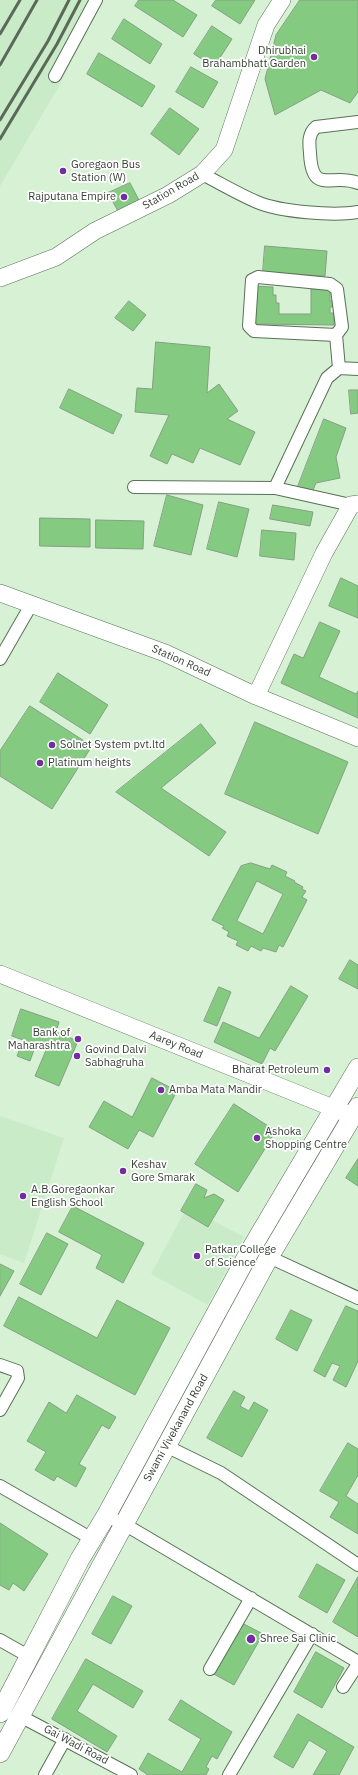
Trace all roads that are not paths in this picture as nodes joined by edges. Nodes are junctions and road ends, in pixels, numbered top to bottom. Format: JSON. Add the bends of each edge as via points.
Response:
{"nodes":[{"id":1,"x":96,"y":0,"type":"edge"},
{"id":2,"x":282,"y":0,"type":"edge"},
{"id":3,"x":55,"y":76,"type":"dead end"},
{"id":4,"x":358,"y":122,"type":"edge"},
{"id":5,"x":202,"y":174,"type":"junction"},
{"id":6,"x":358,"y":183,"type":"edge"},
{"id":7,"x":358,"y":212,"type":"edge"},
{"id":8,"x":0,"y":278,"type":"edge"},
{"id":9,"x":336,"y":335,"type":"junction"},
{"id":10,"x":340,"y":368,"type":"junction"},
{"id":11,"x":358,"y":369,"type":"edge"},
{"id":12,"x":134,"y":487,"type":"dead end"},
{"id":13,"x":276,"y":488,"type":"junction"},
{"id":14,"x":355,"y":505,"type":"edge"},
{"id":15,"x":0,"y":593,"type":"edge"},
{"id":16,"x":30,"y":605,"type":"junction"},
{"id":17,"x":0,"y":658,"type":"edge"},
{"id":18,"x":256,"y":696,"type":"junction"},
{"id":19,"x":358,"y":738,"type":"edge"},
{"id":20,"x":0,"y":974,"type":"edge"},
{"id":21,"x":358,"y":1068,"type":"edge"},
{"id":22,"x":335,"y":1109,"type":"junction"},
{"id":23,"x":355,"y":1112,"type":"edge"},
{"id":24,"x":269,"y":1256,"type":"junction"},
{"id":25,"x":358,"y":1298,"type":"edge"},
{"id":26,"x":1,"y":1369,"type":"edge"},
{"id":27,"x":0,"y":1410,"type":"edge"},
{"id":28,"x":166,"y":1446,"type":"junction"},
{"id":29,"x":0,"y":1486,"type":"edge"},
{"id":30,"x":106,"y":1516,"type":"junction"},
{"id":31,"x":124,"y":1524,"type":"junction"},
{"id":32,"x":92,"y":1539,"type":"junction"},
{"id":33,"x":358,"y":1565,"type":"edge"},
{"id":34,"x":250,"y":1598,"type":"junction"},
{"id":35,"x":312,"y":1634,"type":"junction"},
{"id":36,"x":0,"y":1640,"type":"edge"},
{"id":37,"x":30,"y":1657,"type":"junction"},
{"id":38,"x":358,"y":1663,"type":"edge"},
{"id":39,"x":210,"y":1669,"type":"dead end"},
{"id":40,"x":343,"y":1687,"type":"dead end"},
{"id":41,"x":0,"y":1713,"type":"edge"},
{"id":42,"x":20,"y":1716,"type":"junction"},
{"id":43,"x":65,"y":1739,"type":"junction"},
{"id":44,"x":0,"y":1753,"type":"edge"},
{"id":45,"x":45,"y":1775,"type":"edge"},
{"id":46,"x":131,"y":1775,"type":"edge"},
{"id":47,"x":229,"y":1775,"type":"edge"}],
"edges":[{"from":1,"to":3,"type":"street"},
{"from":2,"to":5,"type":"street","name":"Station Road","via":[[266,25],[224,150]]},
{"from":4,"to":6,"type":"street","via":[[316,127],[309,141],[310,168],[313,174],[321,180]]},
{"from":5,"to":7,"type":"street","via":[[275,208],[343,215]]},
{"from":5,"to":8,"type":"street","name":"Station Road","via":[[168,195],[95,231],[56,257]]},
{"from":9,"to":9,"type":"street","via":[[254,331],[249,326],[252,280],[258,277],[330,284],[337,289],[342,327]]},
{"from":9,"to":10,"type":"street"},
{"from":10,"to":11,"type":"street"},
{"from":10,"to":13,"type":"street","via":[[327,378]]},
{"from":12,"to":13,"type":"street"},
{"from":13,"to":14,"type":"street"},
{"from":14,"to":18,"type":"street","via":[[324,553]]},
{"from":15,"to":16,"type":"street","name":"Station Road"},
{"from":16,"to":17,"type":"street"},
{"from":16,"to":18,"type":"street","name":"Station Road","via":[[165,653]]},
{"from":18,"to":19,"type":"street","name":"Station Road"},
{"from":20,"to":22,"type":"street","name":"Aarey Road"},
{"from":21,"to":22,"type":"main road","name":"Swami Vivekanand Road"},
{"from":22,"to":23,"type":"street","name":"Aarey Road"},
{"from":22,"to":30,"type":"main road","name":"Swami Vivekanand Road","via":[[251,1249]]},
{"from":23,"to":24,"type":"main road","name":"Swami Vivekanand Road"},
{"from":24,"to":25,"type":"street"},
{"from":24,"to":28,"type":"main road","name":"Swami Vivekanand Road"},
{"from":26,"to":27,"type":"street","via":[[17,1371],[18,1378]]},
{"from":28,"to":31,"type":"main road","name":"Swami Vivekanand Road"},
{"from":28,"to":33,"type":"street","via":[[221,1473]]},
{"from":29,"to":32,"type":"street"},
{"from":30,"to":31,"type":"street"},
{"from":30,"to":32,"type":"main road","name":"Swami Vivekanand Road"},
{"from":31,"to":34,"type":"street"},
{"from":31,"to":42,"type":"main road","name":"Swami Vivekanand Road"},
{"from":32,"to":37,"type":"main road","name":"Swami Vivekanand Road"},
{"from":34,"to":35,"type":"street"},
{"from":34,"to":39,"type":"street"},
{"from":35,"to":38,"type":"street"},
{"from":35,"to":47,"type":"street"},
{"from":36,"to":37,"type":"street"},
{"from":37,"to":41,"type":"main road","name":"Swami Vivekanand Road"},
{"from":38,"to":40,"type":"street"},
{"from":42,"to":43,"type":"street","name":"Gai Wadi Road"},
{"from":42,"to":44,"type":"main road","name":"Swami Vivekanand Road"},
{"from":43,"to":45,"type":"street"},
{"from":43,"to":46,"type":"street","name":"Gai Wadi Road"}]}
